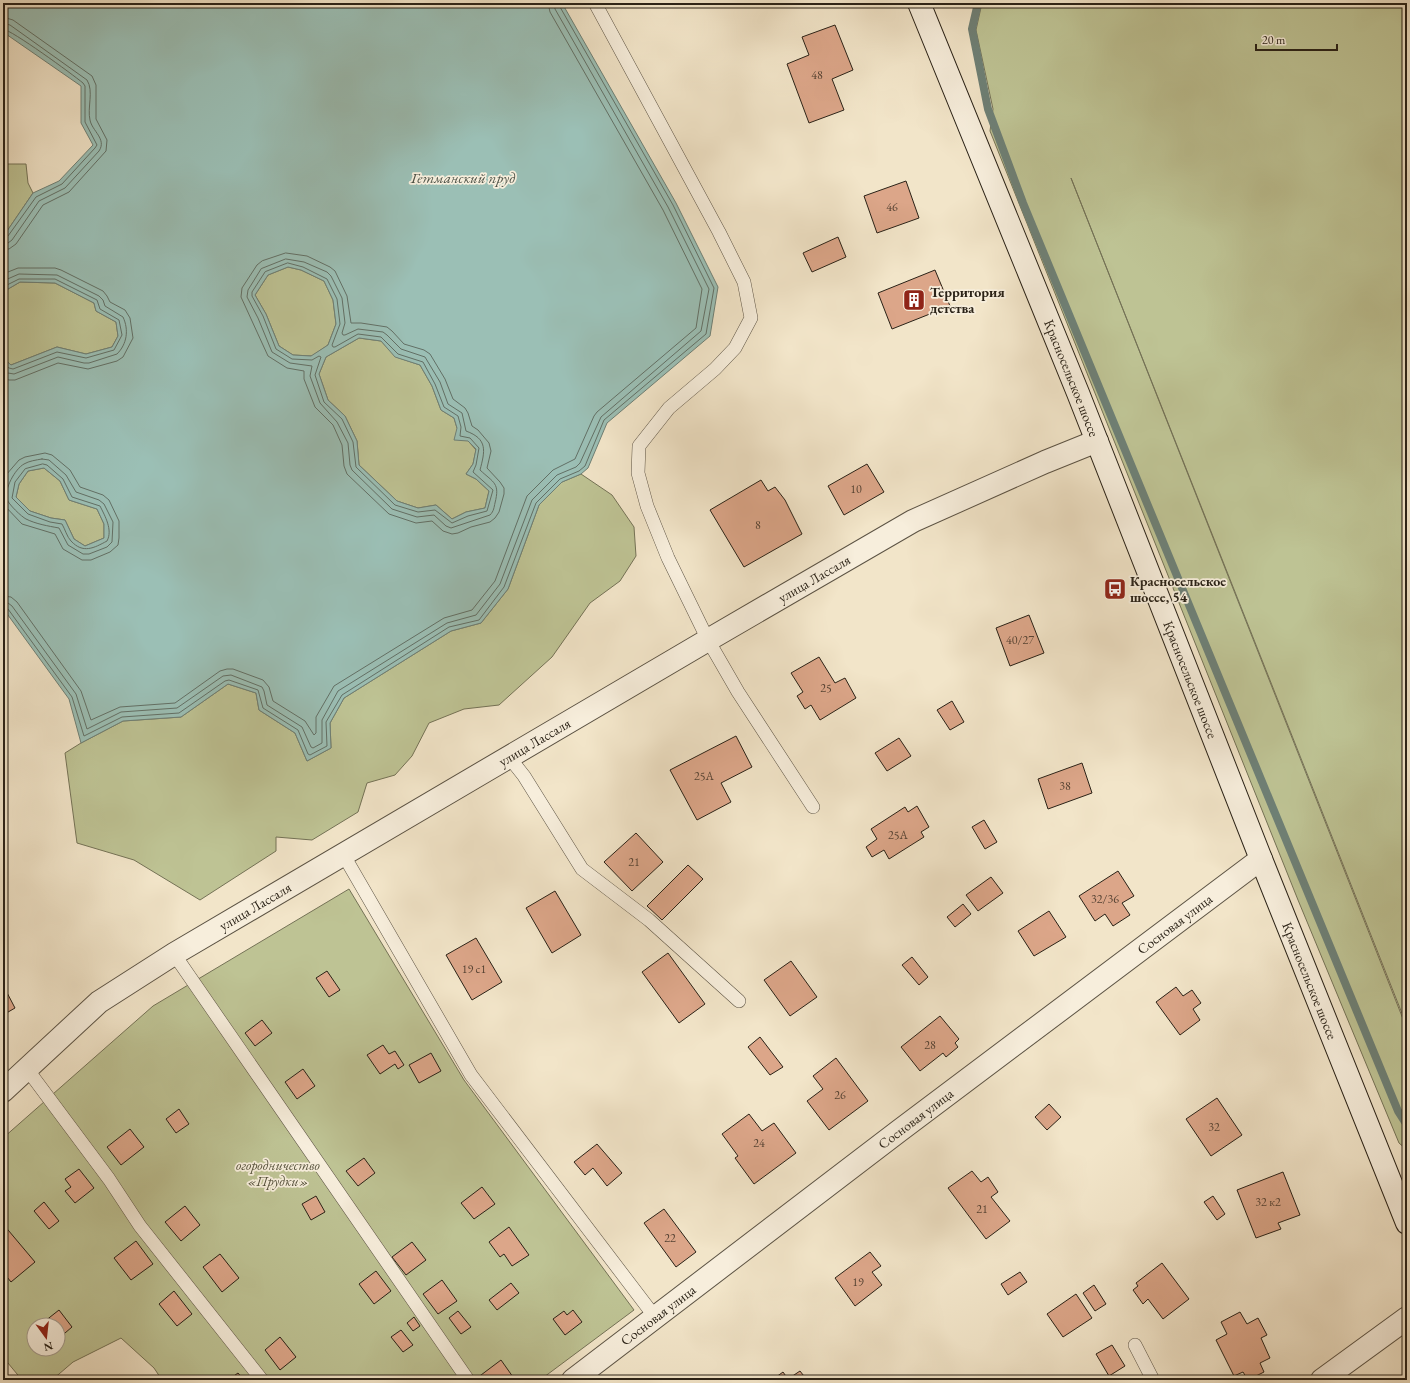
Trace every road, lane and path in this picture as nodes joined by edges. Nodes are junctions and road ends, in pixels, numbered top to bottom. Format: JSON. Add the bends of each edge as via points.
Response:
{"nodes":[{"id":1,"x":595,"y":3,"type":"edge"},
{"id":2,"x":919,"y":3,"type":"edge"},
{"id":3,"x":1097,"y":441,"type":"junction"},
{"id":4,"x":708,"y":640,"type":"junction"},
{"id":5,"x":509,"y":757,"type":"junction"},
{"id":6,"x":813,"y":807,"type":"dead end"},
{"id":7,"x":343,"y":854,"type":"junction"},
{"id":8,"x":1261,"y":860,"type":"junction"},
{"id":9,"x":174,"y":954,"type":"junction"},
{"id":10,"x":739,"y":1001,"type":"dead end"},
{"id":11,"x":27,"y":1069,"type":"junction"},
{"id":12,"x":3,"y":1091,"type":"edge"},
{"id":13,"x":1407,"y":1223,"type":"edge"},
{"id":14,"x":655,"y":1317,"type":"junction"},
{"id":15,"x":1407,"y":1318,"type":"edge"},
{"id":16,"x":1135,"y":1345,"type":"dead end"},
{"id":17,"x":262,"y":1380,"type":"edge"},
{"id":18,"x":468,"y":1380,"type":"edge"},
{"id":19,"x":573,"y":1380,"type":"edge"},
{"id":20,"x":1153,"y":1380,"type":"edge"},
{"id":21,"x":1322,"y":1380,"type":"edge"}],
"edges":[{"from":1,"to":4,"type":"lane","via":[[744,282],[751,318],[735,348],[715,369],[669,408],[639,446],[638,473],[647,506],[668,558]]},
{"from":2,"to":3,"type":"street","name":"Красносельское шоссе"},
{"from":3,"to":4,"type":"street","name":"улица Лассаля","via":[[913,520]]},
{"from":3,"to":8,"type":"street","name":"Красносельское шоссе"},
{"from":4,"to":5,"type":"street","name":"улица Лассаля"},
{"from":4,"to":6,"type":"lane","via":[[738,692]]},
{"from":5,"to":7,"type":"street","name":"улица Лассаля"},
{"from":5,"to":10,"type":"lane","via":[[524,776],[582,869],[650,920]]},
{"from":7,"to":9,"type":"street","name":"улица Лассаля"},
{"from":7,"to":14,"type":"lane","via":[[471,1075]]},
{"from":8,"to":13,"type":"street","name":"Красносельское шоссе"},
{"from":8,"to":14,"type":"street","name":"Сосновая улица"},
{"from":9,"to":11,"type":"street","name":"улица Лассаля","via":[[99,1002]]},
{"from":9,"to":18,"type":"lane"},
{"from":11,"to":12,"type":"street","name":"улица Лассаля"},
{"from":11,"to":17,"type":"lane","via":[[109,1179],[140,1226]]},
{"from":14,"to":19,"type":"street","name":"Сосновая улица"},
{"from":15,"to":21,"type":"street"},
{"from":16,"to":20,"type":"lane"}]}
